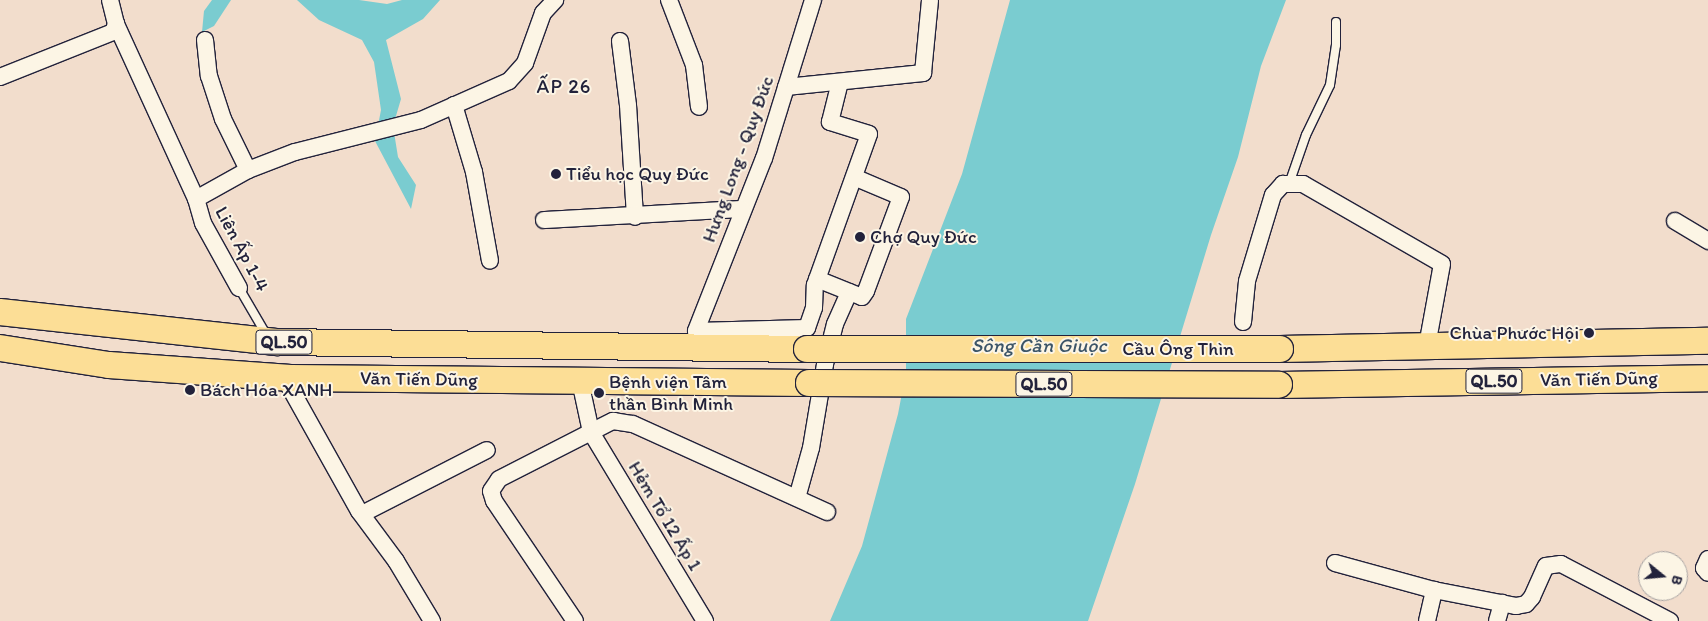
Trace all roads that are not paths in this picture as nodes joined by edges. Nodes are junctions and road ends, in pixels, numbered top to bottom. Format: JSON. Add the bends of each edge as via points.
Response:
{"nodes":[{"id":1,"x":110,"y":0,"type":"edge"},
{"id":2,"x":554,"y":0,"type":"edge"},
{"id":3,"x":668,"y":0,"type":"edge"},
{"id":4,"x":813,"y":0,"type":"edge"},
{"id":5,"x":930,"y":0,"type":"edge"},
{"id":6,"x":1336,"y":22,"type":"dead end"},
{"id":7,"x":116,"y":24,"type":"junction"},
{"id":8,"x":205,"y":40,"type":"dead end"},
{"id":9,"x":620,"y":41,"type":"dead end"},
{"id":10,"x":0,"y":77,"type":"edge"},
{"id":11,"x":840,"y":82,"type":"junction"},
{"id":12,"x":786,"y":87,"type":"junction"},
{"id":13,"x":454,"y":105,"type":"junction"},
{"id":14,"x":699,"y":107,"type":"dead end"},
{"id":15,"x":248,"y":170,"type":"junction"},
{"id":16,"x":856,"y":178,"type":"junction"},
{"id":17,"x":1289,"y":184,"type":"junction"},
{"id":18,"x":196,"y":199,"type":"junction"},
{"id":19,"x":742,"y":209,"type":"junction"},
{"id":20,"x":635,"y":217,"type":"junction"},
{"id":21,"x":544,"y":220,"type":"dead end"},
{"id":22,"x":1675,"y":221,"type":"dead end"},
{"id":23,"x":1708,"y":241,"type":"edge"},
{"id":24,"x":490,"y":261,"type":"dead end"},
{"id":25,"x":817,"y":279,"type":"junction"},
{"id":26,"x":238,"y":288,"type":"joint"},
{"id":27,"x":849,"y":292,"type":"junction"},
{"id":28,"x":0,"y":312,"type":"edge"},
{"id":29,"x":1243,"y":322,"type":"dead end"},
{"id":30,"x":669,"y":338,"type":"dead end"},
{"id":31,"x":1708,"y":341,"type":"edge"},
{"id":32,"x":271,"y":342,"type":"junction"},
{"id":33,"x":1427,"y":346,"type":"junction"},
{"id":34,"x":633,"y":347,"type":"junction"},
{"id":35,"x":0,"y":348,"type":"edge"},
{"id":36,"x":807,"y":349,"type":"joint"},
{"id":37,"x":1280,"y":349,"type":"joint"},
{"id":38,"x":284,"y":377,"type":"junction"},
{"id":39,"x":1708,"y":378,"type":"edge"},
{"id":40,"x":580,"y":382,"type":"junction"},
{"id":41,"x":809,"y":384,"type":"joint"},
{"id":42,"x":1279,"y":385,"type":"joint"},
{"id":43,"x":591,"y":432,"type":"junction"},
{"id":44,"x":487,"y":450,"type":"dead end"},
{"id":45,"x":797,"y":498,"type":"junction"},
{"id":46,"x":827,"y":512,"type":"dead end"},
{"id":47,"x":362,"y":514,"type":"junction"},
{"id":48,"x":1708,"y":559,"type":"edge"},
{"id":49,"x":1335,"y":563,"type":"dead end"},
{"id":50,"x":1708,"y":572,"type":"edge"},
{"id":51,"x":1434,"y":590,"type":"junction"},
{"id":52,"x":1502,"y":603,"type":"junction"},
{"id":53,"x":432,"y":621,"type":"edge"},
{"id":54,"x":575,"y":621,"type":"edge"},
{"id":55,"x":705,"y":621,"type":"edge"},
{"id":56,"x":1426,"y":621,"type":"edge"},
{"id":57,"x":1497,"y":621,"type":"edge"},
{"id":58,"x":1670,"y":621,"type":"edge"}],
"edges":[{"from":1,"to":7,"type":"street"},
{"from":2,"to":13,"type":"street","name":"Liên Ấp 1-4","via":[[543,13],[525,63],[508,80]]},
{"from":3,"to":14,"type":"street","via":[[694,65]]},
{"from":4,"to":12,"type":"street","name":"Hưng Long - Quy Đức"},
{"from":5,"to":11,"type":"street","via":[[923,73]]},
{"from":6,"to":17,"type":"lane","via":[[1330,85],[1306,135]]},
{"from":7,"to":10,"type":"street","via":[[113,32]]},
{"from":7,"to":18,"type":"street"},
{"from":8,"to":15,"type":"street","via":[[209,76],[223,119]]},
{"from":9,"to":20,"type":"street","via":[[628,105]]},
{"from":11,"to":12,"type":"street"},
{"from":11,"to":16,"type":"street","via":[[830,122],[869,134]]},
{"from":12,"to":19,"type":"street","name":"Hưng Long - Quy Đức","via":[[764,158]]},
{"from":13,"to":15,"type":"street","name":"Liên Ấp 1-4","via":[[403,125],[295,152]]},
{"from":13,"to":24,"type":"street","via":[[474,172]]},
{"from":15,"to":18,"type":"street","name":"Liên Ấp 1-4"},
{"from":16,"to":25,"type":"street"},
{"from":16,"to":27,"type":"street","via":[[901,198],[864,295]]},
{"from":17,"to":29,"type":"street","via":[[1283,184],[1273,195],[1247,281]]},
{"from":17,"to":33,"type":"street","via":[[1303,184],[1442,264]]},
{"from":18,"to":26,"type":"street","name":"Liên Ấp 1-4","via":[[203,223]]},
{"from":19,"to":20,"type":"street"},
{"from":19,"to":25,"type":"street","name":"Hưng Long - Quy Đức","via":[[692,332],[807,328],[814,308]]},
{"from":20,"to":21,"type":"street"},
{"from":22,"to":23,"type":"street"},
{"from":25,"to":27,"type":"street"},
{"from":26,"to":32,"type":"lane","name":"Liên Ấp 1-4"},
{"from":27,"to":45,"type":"street","via":[[835,324],[811,448]]},
{"from":28,"to":32,"type":"highway","name":"Văn Tiến Dũng","number":"QL.50"},
{"from":30,"to":34,"type":"lane"},
{"from":31,"to":33,"type":"highway","name":"Văn Tiến Dũng","number":"QL.50"},
{"from":32,"to":34,"type":"highway","name":"Văn Tiến Dũng","number":"QL.50"},
{"from":33,"to":37,"type":"highway","name":"Văn Tiến Dũng","number":"QL.50"},
{"from":34,"to":36,"type":"highway","name":"Văn Tiến Dũng","number":"QL.50"},
{"from":35,"to":38,"type":"highway","name":"Văn Tiến Dũng","number":"QL.50","via":[[109,365]]},
{"from":36,"to":37,"type":"highway","name":"Cầu Ông Thìn","number":"QL.50","bridge":true},
{"from":38,"to":40,"type":"highway","name":"Văn Tiến Dũng","number":"QL.50"},
{"from":38,"to":47,"type":"street"},
{"from":39,"to":42,"type":"highway","name":"Văn Tiến Dũng","number":"QL.50"},
{"from":40,"to":41,"type":"highway","name":"Văn Tiến Dũng","number":"QL.50"},
{"from":40,"to":43,"type":"street","name":"Hẻm Tổ 12 Ấp 1"},
{"from":41,"to":42,"type":"highway","name":"Cầu Ông Thìn","number":"QL.50","bridge":true},
{"from":43,"to":45,"type":"street","via":[[614,421],[624,421]]},
{"from":43,"to":54,"type":"street","via":[[499,479],[491,491]]},
{"from":43,"to":55,"type":"street","name":"Hẻm Tổ 12 Ấp 1"},
{"from":44,"to":47,"type":"street"},
{"from":45,"to":46,"type":"street"},
{"from":47,"to":53,"type":"street"},
{"from":48,"to":50,"type":"street","via":[[1704,568]]},
{"from":49,"to":51,"type":"street"},
{"from":51,"to":52,"type":"street"},
{"from":51,"to":56,"type":"street"},
{"from":52,"to":57,"type":"street"},
{"from":52,"to":58,"type":"street","via":[[1526,604],[1546,566],[1555,563]]}]}
